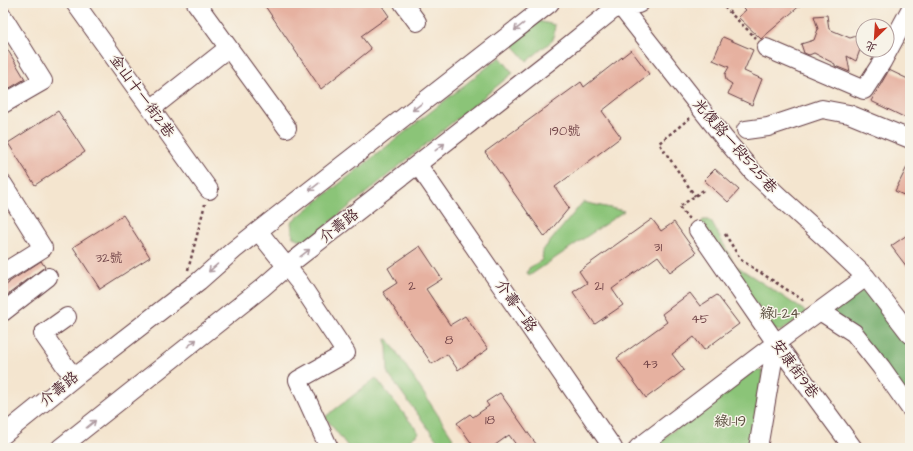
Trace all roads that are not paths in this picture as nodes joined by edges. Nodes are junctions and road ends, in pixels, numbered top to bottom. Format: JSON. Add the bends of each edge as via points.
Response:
{"nodes":[{"id":1,"x":75,"y":3,"type":"edge"},
{"id":2,"x":196,"y":3,"type":"edge"},
{"id":3,"x":403,"y":3,"type":"edge"},
{"id":4,"x":550,"y":3,"type":"edge"},
{"id":5,"x":640,"y":3,"type":"edge"},
{"id":6,"x":619,"y":4,"type":"edge"},
{"id":7,"x":910,"y":10,"type":"edge"},
{"id":8,"x":3,"y":17,"type":"edge"},
{"id":9,"x":417,"y":22,"type":"dead end"},
{"id":10,"x":228,"y":48,"type":"junction"},
{"id":11,"x":766,"y":48,"type":"road end"},
{"id":12,"x":864,"y":90,"type":"junction"},
{"id":13,"x":3,"y":104,"type":"edge"},
{"id":14,"x":151,"y":109,"type":"junction"},
{"id":15,"x":850,"y":114,"type":"junction"},
{"id":16,"x":286,"y":128,"type":"dead end"},
{"id":17,"x":746,"y":130,"type":"dead end"},
{"id":18,"x":910,"y":139,"type":"edge"},
{"id":19,"x":418,"y":164,"type":"junction"},
{"id":20,"x":3,"y":184,"type":"edge"},
{"id":21,"x":209,"y":190,"type":"road end"},
{"id":22,"x":698,"y":230,"type":"road end"},
{"id":23,"x":258,"y":231,"type":"junction"},
{"id":24,"x":286,"y":267,"type":"junction"},
{"id":25,"x":3,"y":273,"type":"edge"},
{"id":26,"x":48,"y":277,"type":"dead end"},
{"id":27,"x":866,"y":277,"type":"junction"},
{"id":28,"x":820,"y":311,"type":"junction"},
{"id":29,"x":3,"y":312,"type":"edge"},
{"id":30,"x":67,"y":316,"type":"dead end"},
{"id":31,"x":910,"y":334,"type":"edge"},
{"id":32,"x":776,"y":343,"type":"junction"},
{"id":33,"x":75,"y":376,"type":"junction"},
{"id":34,"x":910,"y":408,"type":"edge"},
{"id":35,"x":3,"y":435,"type":"edge"},
{"id":36,"x":60,"y":448,"type":"edge"},
{"id":37,"x":329,"y":448,"type":"edge"},
{"id":38,"x":613,"y":448,"type":"edge"},
{"id":39,"x":638,"y":448,"type":"edge"},
{"id":40,"x":759,"y":448,"type":"edge"},
{"id":41,"x":853,"y":448,"type":"edge"}],
"edges":[{"from":1,"to":14,"type":"street","name":"金山十一街2巷"},
{"from":2,"to":10,"type":"street"},
{"from":3,"to":9,"type":"street"},
{"from":4,"to":23,"type":"street","name":"介壽路","one_way":true},
{"from":5,"to":6,"type":"street"},
{"from":19,"to":6,"type":"street","name":"介壽路","one_way":true},
{"from":6,"to":27,"type":"street","name":"光復路一段525巷","via":[[753,172]]},
{"from":7,"to":12,"type":"street"},
{"from":8,"to":13,"type":"street","via":[[43,81]]},
{"from":10,"to":14,"type":"street"},
{"from":10,"to":16,"type":"street"},
{"from":11,"to":12,"type":"street"},
{"from":12,"to":15,"type":"street"},
{"from":14,"to":21,"type":"street","name":"金山十一街2巷"},
{"from":15,"to":17,"type":"street","via":[[822,109],[768,127]]},
{"from":15,"to":18,"type":"street"},
{"from":24,"to":19,"type":"street","name":"介壽路","one_way":true},
{"from":19,"to":38,"type":"street","name":"介壽一路"},
{"from":20,"to":25,"type":"street","via":[[43,248]]},
{"from":22,"to":32,"type":"street","name":"安康街9巷"},
{"from":23,"to":24,"type":"street"},
{"from":23,"to":33,"type":"street","name":"介壽路","one_way":true,"via":[[199,281]]},
{"from":36,"to":24,"type":"street","name":"介壽路","one_way":true},
{"from":24,"to":37,"type":"street","via":[[299,282],[346,353],[298,380]]},
{"from":26,"to":29,"type":"street"},
{"from":27,"to":28,"type":"street"},
{"from":27,"to":31,"type":"street","name":"光復路一段525巷"},
{"from":28,"to":32,"type":"street"},
{"from":28,"to":34,"type":"street","via":[[854,333]]},
{"from":30,"to":33,"type":"street","via":[[43,334]]},
{"from":32,"to":39,"type":"street"},
{"from":32,"to":40,"type":"street"},
{"from":32,"to":41,"type":"street","name":"安康街9巷"},
{"from":33,"to":35,"type":"street","name":"介壽路"}]}
